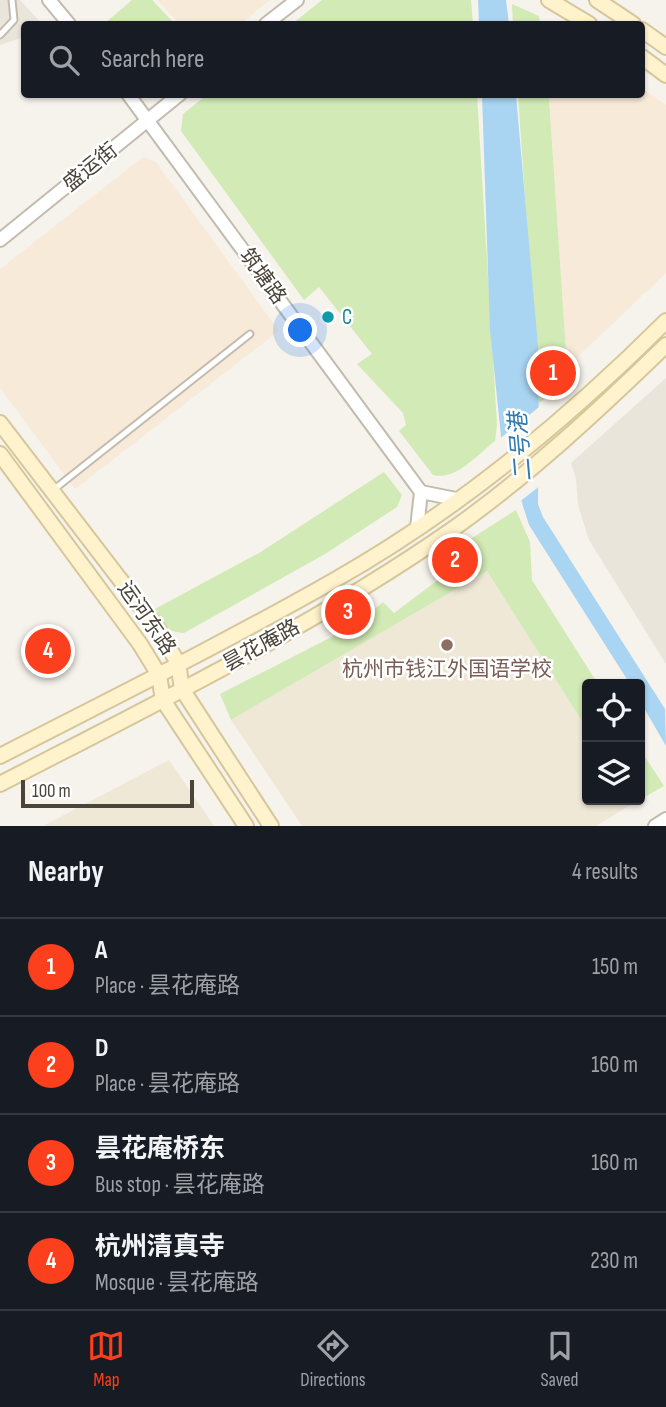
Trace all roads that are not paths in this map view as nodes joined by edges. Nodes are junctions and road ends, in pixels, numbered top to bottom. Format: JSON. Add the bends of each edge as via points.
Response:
{"nodes":[{"id":1,"x":12,"y":0,"type":"edge"},
{"id":2,"x":49,"y":0,"type":"edge"},
{"id":3,"x":297,"y":0,"type":"edge"},
{"id":4,"x":549,"y":0,"type":"edge"},
{"id":5,"x":597,"y":0,"type":"edge"},
{"id":6,"x":66,"y":21,"type":"edge"},
{"id":7,"x":270,"y":21,"type":"edge"},
{"id":8,"x":584,"y":21,"type":"edge"},
{"id":9,"x":628,"y":21,"type":"edge"},
{"id":10,"x":645,"y":32,"type":"edge"},
{"id":11,"x":0,"y":35,"type":"edge"},
{"id":12,"x":666,"y":47,"type":"edge"},
{"id":13,"x":645,"y":59,"type":"edge"},
{"id":14,"x":666,"y":75,"type":"edge"},
{"id":15,"x":131,"y":98,"type":"edge"},
{"id":16,"x":175,"y":98,"type":"edge"},
{"id":17,"x":149,"y":119,"type":"junction"},
{"id":18,"x":0,"y":240,"type":"edge"},
{"id":19,"x":666,"y":321,"type":"edge"},
{"id":20,"x":250,"y":334,"type":"dead end"},
{"id":21,"x":666,"y":345,"type":"edge"},
{"id":22,"x":0,"y":422,"type":"edge"},
{"id":23,"x":0,"y":454,"type":"edge"},
{"id":24,"x":52,"y":491,"type":"junction"},
{"id":25,"x":421,"y":492,"type":"junction"},
{"id":26,"x":456,"y":499,"type":"junction"},
{"id":27,"x":417,"y":528,"type":"junction"},
{"id":28,"x":178,"y":663,"type":"junction"},
{"id":29,"x":159,"y":675,"type":"junction"},
{"id":30,"x":182,"y":689,"type":"junction"},
{"id":31,"x":163,"y":700,"type":"junction"},
{"id":32,"x":0,"y":756,"type":"edge"},
{"id":33,"x":0,"y":784,"type":"edge"},
{"id":34,"x":666,"y":819,"type":"edge"},
{"id":35,"x":246,"y":826,"type":"edge"},
{"id":36,"x":271,"y":826,"type":"edge"},
{"id":37,"x":655,"y":826,"type":"edge"}],
"edges":[{"from":1,"to":11,"type":"lane","via":[[14,20]]},
{"from":2,"to":6,"type":"street"},
{"from":3,"to":7,"type":"street"},
{"from":4,"to":8,"type":"main road"},
{"from":5,"to":9,"type":"main road"},
{"from":10,"to":12,"type":"main road"},
{"from":13,"to":14,"type":"main road"},
{"from":15,"to":17,"type":"street","name":"筑塘路"},
{"from":16,"to":17,"type":"street","name":"盛运街"},
{"from":17,"to":18,"type":"street","name":"盛运街"},
{"from":17,"to":25,"type":"street","name":"筑塘路"},
{"from":19,"to":26,"type":"main road","name":"昙花庵路","via":[[565,417]]},
{"from":20,"to":24,"type":"lane"},
{"from":21,"to":30,"type":"main road","name":"昙花庵路","via":[[496,496],[396,567]]},
{"from":22,"to":24,"type":"main road","name":"运河东路"},
{"from":23,"to":29,"type":"main road","name":"运河东路"},
{"from":24,"to":28,"type":"main road","name":"运河东路","via":[[158,629]]},
{"from":25,"to":26,"type":"street"},
{"from":25,"to":27,"type":"street"},
{"from":26,"to":27,"type":"main road","name":"昙花庵路"},
{"from":27,"to":28,"type":"main road","name":"昙花庵路","via":[[334,581]]},
{"from":28,"to":29,"type":"main road","name":"昙花庵路"},
{"from":28,"to":30,"type":"main road","name":"运河东路"},
{"from":29,"to":31,"type":"main road","name":"运河东路"},
{"from":29,"to":32,"type":"main road","name":"昙花庵路"},
{"from":30,"to":31,"type":"main road","name":"昙花庵路"},
{"from":30,"to":36,"type":"main road","name":"运河东路"},
{"from":31,"to":33,"type":"main road","name":"昙花庵路"},
{"from":31,"to":35,"type":"main road","name":"运河东路"},
{"from":34,"to":37,"type":"street"}]}
